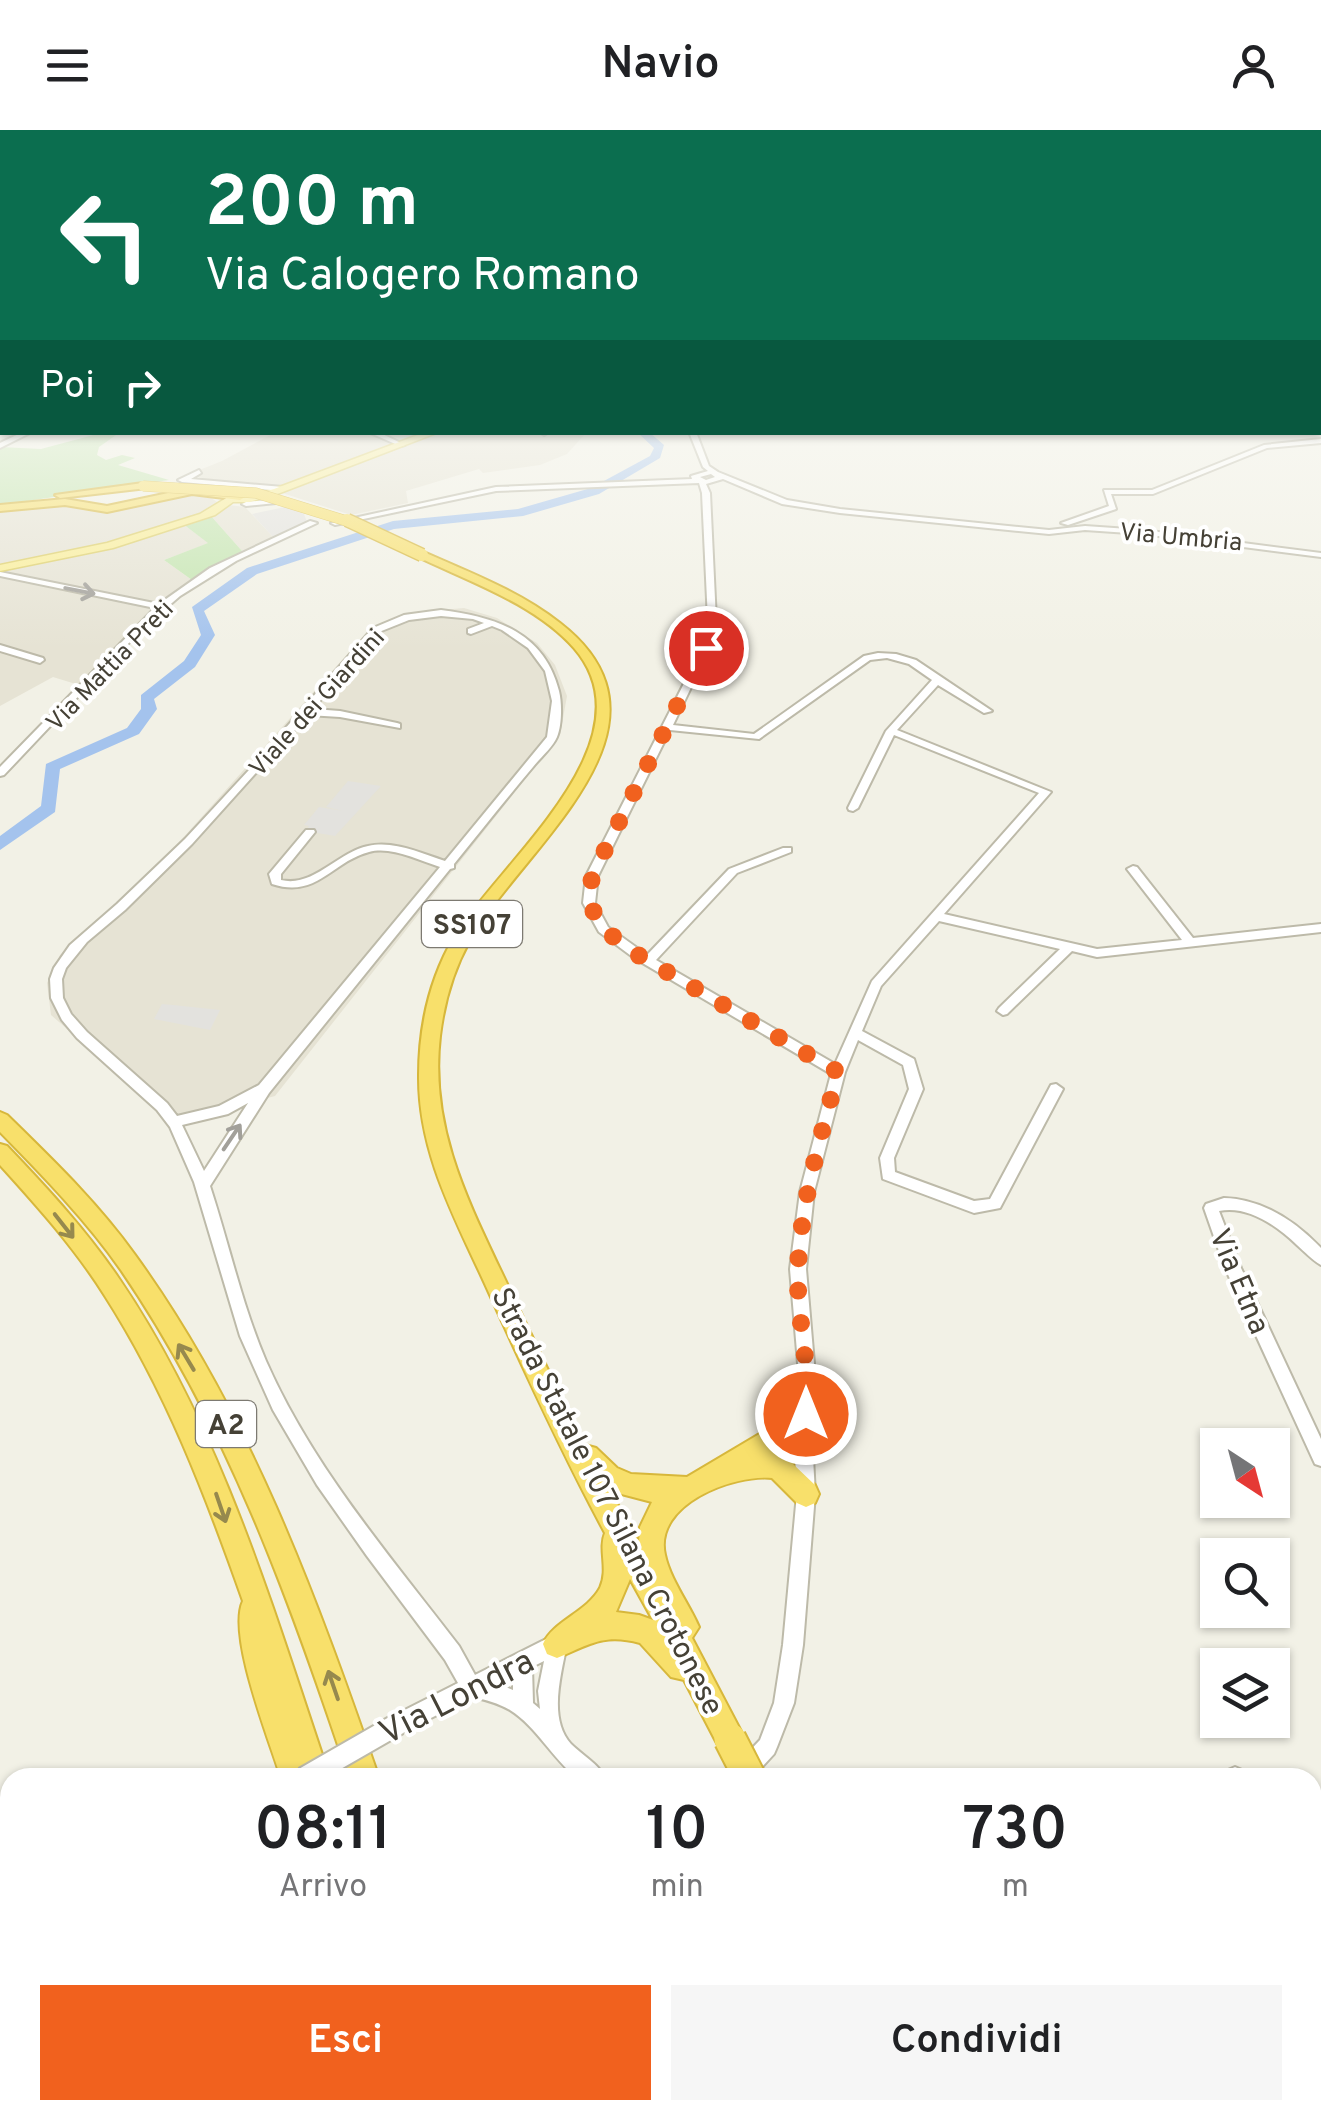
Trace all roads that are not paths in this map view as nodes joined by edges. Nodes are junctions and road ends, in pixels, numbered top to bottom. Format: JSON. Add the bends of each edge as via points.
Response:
{"nodes":[{"id":1,"x":354,"y":464,"type":"edge"},
{"id":2,"x":701,"y":464,"type":"edge"},
{"id":3,"x":706,"y":464,"type":"edge"},
{"id":4,"x":1222,"y":464,"type":"edge"},
{"id":5,"x":199,"y":472,"type":"dead end"},
{"id":6,"x":715,"y":477,"type":"junction"},
{"id":7,"x":700,"y":480,"type":"junction"},
{"id":8,"x":143,"y":486,"type":"junction"},
{"id":9,"x":276,"y":494,"type":"junction"},
{"id":10,"x":240,"y":501,"type":"junction"},
{"id":11,"x":87,"y":506,"type":"junction"},
{"id":12,"x":0,"y":508,"type":"edge"},
{"id":13,"x":312,"y":519,"type":"junction"},
{"id":14,"x":334,"y":520,"type":"junction"},
{"id":15,"x":324,"y":526,"type":"junction"},
{"id":16,"x":1041,"y":531,"type":"junction"},
{"id":17,"x":278,"y":539,"type":"junction"},
{"id":18,"x":1321,"y":555,"type":"edge"},
{"id":19,"x":0,"y":571,"type":"edge"},
{"id":20,"x":161,"y":607,"type":"junction"},
{"id":21,"x":493,"y":623,"type":"junction"},
{"id":22,"x":471,"y":631,"type":"dead end"},
{"id":23,"x":0,"y":648,"type":"edge"},
{"id":24,"x":40,"y":660,"type":"dead end"},
{"id":25,"x":937,"y":680,"type":"junction"},
{"id":26,"x":987,"y":711,"type":"dead end"},
{"id":27,"x":304,"y":712,"type":"junction"},
{"id":28,"x":397,"y":726,"type":"dead end"},
{"id":29,"x":668,"y":726,"type":"junction"},
{"id":30,"x":891,"y":731,"type":"junction"},
{"id":31,"x":0,"y":773,"type":"edge"},
{"id":32,"x":854,"y":808,"type":"dead end"},
{"id":33,"x":310,"y":832,"type":"dead end"},
{"id":34,"x":787,"y":850,"type":"dead end"},
{"id":35,"x":450,"y":866,"type":"junction"},
{"id":36,"x":1133,"y":869,"type":"dead end"},
{"id":37,"x":934,"y":916,"type":"junction"},
{"id":38,"x":1321,"y":928,"type":"edge"},
{"id":39,"x":1190,"y":942,"type":"junction"},
{"id":40,"x":1067,"y":948,"type":"junction"},
{"id":41,"x":648,"y":961,"type":"junction"},
{"id":42,"x":1004,"y":1011,"type":"dead end"},
{"id":43,"x":855,"y":1033,"type":"junction"},
{"id":44,"x":838,"y":1072,"type":"junction"},
{"id":45,"x":264,"y":1089,"type":"junction"},
{"id":46,"x":1056,"y":1089,"type":"dead end"},
{"id":47,"x":0,"y":1120,"type":"edge"},
{"id":48,"x":174,"y":1122,"type":"junction"},
{"id":49,"x":0,"y":1152,"type":"edge"},
{"id":50,"x":202,"y":1186,"type":"junction"},
{"id":51,"x":1317,"y":1253,"type":"edge"},
{"id":52,"x":808,"y":1388,"type":"joint"},
{"id":53,"x":549,"y":1400,"type":"junction"},
{"id":54,"x":790,"y":1438,"type":"junction"},
{"id":55,"x":1321,"y":1458,"type":"edge"},
{"id":56,"x":756,"y":1464,"type":"junction"},
{"id":57,"x":587,"y":1473,"type":"junction"},
{"id":58,"x":722,"y":1473,"type":"junction"},
{"id":59,"x":692,"y":1488,"type":"junction"},
{"id":60,"x":806,"y":1494,"type":"junction"},
{"id":61,"x":250,"y":1584,"type":"junction"},
{"id":62,"x":582,"y":1629,"type":"junction"},
{"id":63,"x":557,"y":1644,"type":"junction"},
{"id":64,"x":522,"y":1662,"type":"junction"},
{"id":65,"x":471,"y":1686,"type":"junction"},
{"id":66,"x":548,"y":1691,"type":"junction"},
{"id":67,"x":712,"y":1703,"type":"junction"},
{"id":68,"x":523,"y":1705,"type":"junction"},
{"id":69,"x":398,"y":1724,"type":"joint"},
{"id":70,"x":552,"y":1731,"type":"junction"},
{"id":71,"x":730,"y":1739,"type":"junction"},
{"id":72,"x":293,"y":1768,"type":"edge"},
{"id":73,"x":312,"y":1768,"type":"edge"},
{"id":74,"x":321,"y":1768,"type":"edge"},
{"id":75,"x":361,"y":1768,"type":"edge"},
{"id":76,"x":580,"y":1768,"type":"edge"},
{"id":77,"x":745,"y":1768,"type":"edge"},
{"id":78,"x":747,"y":1768,"type":"edge"}],
"edges":[{"from":1,"to":9,"type":"main road"},
{"from":2,"to":7,"type":"street"},
{"from":3,"to":6,"type":"street"},
{"from":4,"to":16,"type":"street","via":[[1153,492],[1107,492],[1114,504],[1109,510]]},
{"from":5,"to":9,"type":"street","via":[[182,480]]},
{"from":6,"to":7,"type":"street"},
{"from":6,"to":7,"type":"street"},
{"from":6,"to":16,"type":"street","via":[[791,504]]},
{"from":7,"to":14,"type":"street","via":[[472,492]]},
{"from":7,"to":29,"type":"street","via":[[712,621]]},
{"from":8,"to":11,"type":"highway","via":[[100,494]]},
{"from":8,"to":12,"type":"highway","name":"Strada Statale 107 Silana Crotonese","number":"SS107"},
{"from":8,"to":53,"type":"highway","name":"Strada Statale 107 Silana Crotonese","number":"SS107","bridge":true,"via":[[235,488],[325,508],[526,606],[588,658],[602,687],[604,724],[590,768],[471,926],[446,971],[429,1036],[435,1140]]},
{"from":9,"to":10,"type":"main road"},
{"from":9,"to":13,"type":"street"},
{"from":10,"to":11,"type":"highway","via":[[217,492],[180,492],[106,509]]},
{"from":10,"to":19,"type":"main road","via":[[108,546]]},
{"from":11,"to":12,"type":"highway"},
{"from":13,"to":14,"type":"street","name":"Via Mattia Preti"},
{"from":13,"to":15,"type":"street"},
{"from":13,"to":17,"type":"street","name":"Via Mattia Preti"},
{"from":14,"to":15,"type":"street","name":"Via Mattia Preti"},
{"from":15,"to":17,"type":"street","name":"Via Mattia Preti"},
{"from":16,"to":18,"type":"street","name":"Via Umbria","via":[[1143,532]]},
{"from":17,"to":20,"type":"street","name":"Via Mattia Preti"},
{"from":19,"to":20,"type":"street","one_way":true},
{"from":20,"to":31,"type":"street","name":"Via Mattia Preti"},
{"from":21,"to":22,"type":"street"},
{"from":21,"to":27,"type":"street","name":"Viale dei Giardini","via":[[450,610],[394,620],[376,630]]},
{"from":21,"to":35,"type":"street","name":"Viale dei Giardini","via":[[532,647],[550,669],[560,692],[559,716],[552,737]]},
{"from":23,"to":24,"type":"street"},
{"from":25,"to":26,"type":"street"},
{"from":25,"to":29,"type":"street","via":[[916,662],[884,654],[867,658],[756,738]]},
{"from":25,"to":30,"type":"street"},
{"from":27,"to":28,"type":"street","via":[[356,714]]},
{"from":27,"to":48,"type":"street","name":"Viale dei Giardini","via":[[164,868],[67,954],[56,976],[54,1000],[68,1024],[148,1088]]},
{"from":29,"to":41,"type":"street","via":[[592,876],[589,903],[603,929]]},
{"from":30,"to":32,"type":"street"},
{"from":30,"to":37,"type":"street","via":[[1046,792]]},
{"from":33,"to":35,"type":"street","via":[[274,874],[284,887],[372,847]]},
{"from":34,"to":41,"type":"street","via":[[733,872]]},
{"from":35,"to":45,"type":"street","name":"Viale dei Giardini"},
{"from":36,"to":39,"type":"street"},
{"from":37,"to":40,"type":"street"},
{"from":37,"to":43,"type":"street","via":[[876,984]]},
{"from":38,"to":39,"type":"street"},
{"from":39,"to":40,"type":"street","via":[[1097,953]]},
{"from":40,"to":42,"type":"street"},
{"from":41,"to":44,"type":"street"},
{"from":43,"to":44,"type":"street"},
{"from":43,"to":46,"type":"street","via":[[909,1062],[916,1089],[888,1158],[888,1175],[974,1206],[994,1204]]},
{"from":44,"to":52,"type":"street","via":[[807,1192],[798,1268]]},
{"from":45,"to":48,"type":"street","name":"Viale dei Giardini","via":[[223,1110]]},
{"from":50,"to":45,"type":"street","name":"Viale dei Giardini","one_way":true},
{"from":75,"to":47,"type":"highway","number":"A2","one_way":true,"via":[[311,1623],[225,1423],[111,1242]]},
{"from":48,"to":50,"type":"street","name":"Viale dei Giardini"},
{"from":49,"to":61,"type":"highway","number":"A2","one_way":true,"via":[[88,1256],[133,1324],[198,1442]]},
{"from":50,"to":65,"type":"street","name":"Viale dei Giardini","via":[[258,1363],[304,1455]]},
{"from":51,"to":55,"type":"street","name":"Via Etna","via":[[1245,1206],[1223,1202],[1211,1208]]},
{"from":52,"to":54,"type":"highway"},
{"from":53,"to":57,"type":"highway","name":"Strada Statale 107 Silana Crotonese","number":"SS107"},
{"from":53,"to":59,"type":"highway","via":[[610,1481],[633,1491]]},
{"from":54,"to":56,"type":"highway","via":[[784,1456]]},
{"from":54,"to":58,"type":"highway"},
{"from":54,"to":60,"type":"street"},
{"from":56,"to":58,"type":"highway"},
{"from":56,"to":60,"type":"highway","via":[[778,1466]]},
{"from":57,"to":62,"type":"highway","via":[[622,1561],[607,1607]]},
{"from":57,"to":67,"type":"highway","name":"Strada Statale 107 Silana Crotonese","number":"SS107"},
{"from":58,"to":59,"type":"highway"},
{"from":59,"to":67,"type":"highway","via":[[662,1506],[651,1555],[708,1676]]},
{"from":60,"to":78,"type":"street","via":[[784,1704],[767,1747]]},
{"from":61,"to":72,"type":"highway","via":[[253,1640]]},
{"from":61,"to":73,"type":"highway","number":"A2"},
{"from":62,"to":63,"type":"highway"},
{"from":62,"to":71,"type":"highway","via":[[631,1623],[656,1634]]},
{"from":63,"to":64,"type":"street","name":"Via Londra"},
{"from":63,"to":66,"type":"street"},
{"from":64,"to":65,"type":"street","name":"Via Londra"},
{"from":64,"to":66,"type":"street"},
{"from":64,"to":68,"type":"street"},
{"from":65,"to":68,"type":"street"},
{"from":65,"to":69,"type":"street","name":"Via Londra"},
{"from":66,"to":70,"type":"street"},
{"from":67,"to":71,"type":"highway","name":"Strada Statale 107 Silana Crotonese","number":"SS107"},
{"from":68,"to":70,"type":"street"},
{"from":69,"to":74,"type":"street","name":"Via Londra","bridge":true},
{"from":70,"to":76,"type":"street"},
{"from":71,"to":77,"type":"highway","name":"Strada Statale 107 Silana Crotonese","number":"SS107","bridge":true}]}
